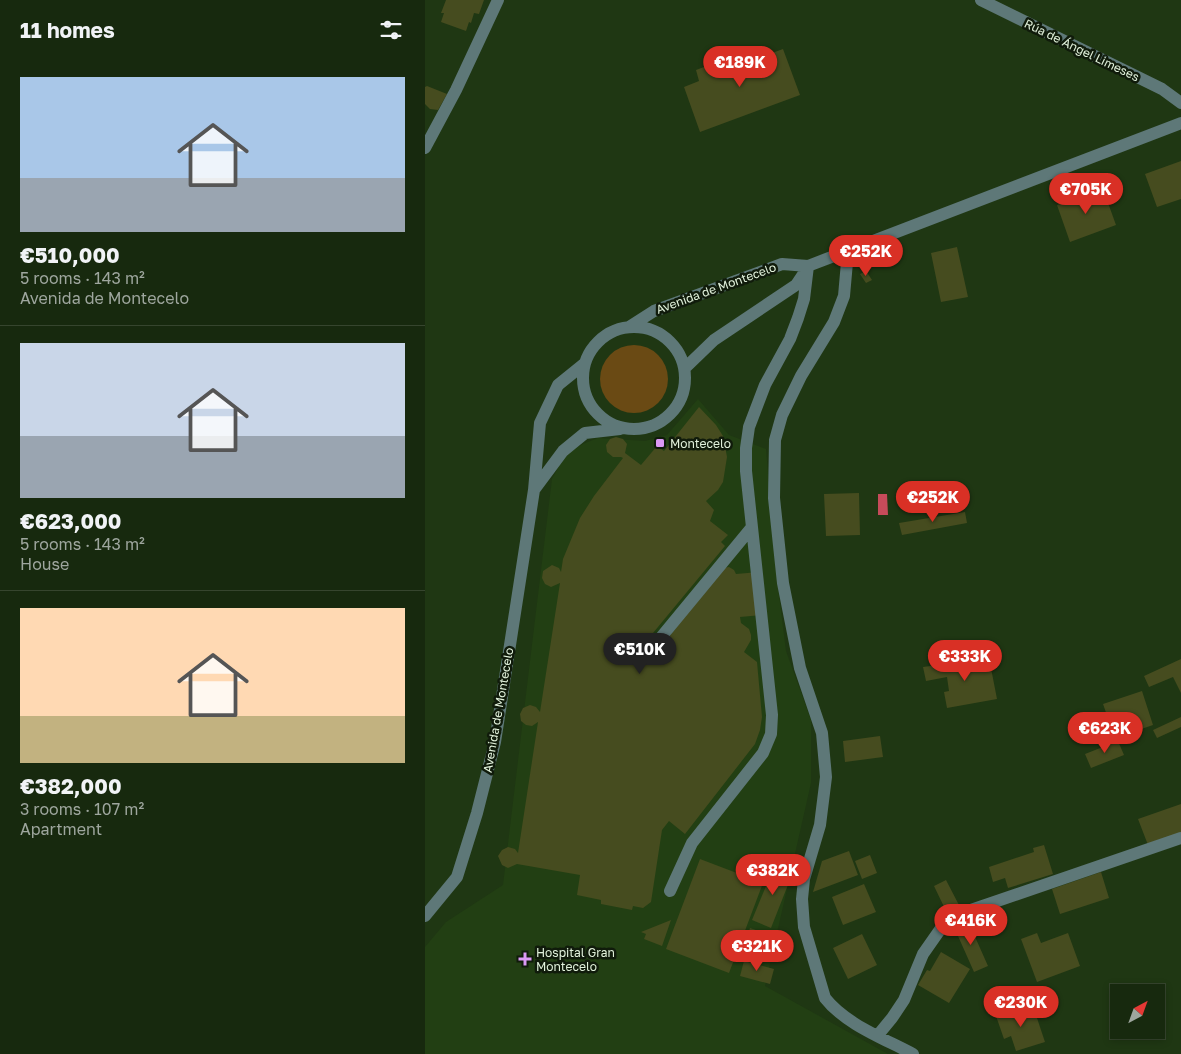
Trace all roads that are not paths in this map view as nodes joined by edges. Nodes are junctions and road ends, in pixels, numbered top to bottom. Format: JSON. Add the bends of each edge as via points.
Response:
{"nodes":[{"id":1,"x":498,"y":0,"type":"edge"},
{"id":2,"x":981,"y":0,"type":"edge"},
{"id":3,"x":1181,"y":103,"type":"edge"},
{"id":4,"x":1181,"y":123,"type":"edge"},
{"id":5,"x":425,"y":148,"type":"edge"},
{"id":6,"x":848,"y":251,"type":"junction"},
{"id":7,"x":808,"y":266,"type":"junction"},
{"id":8,"x":629,"y":327,"type":"junction"},
{"id":9,"x":584,"y":364,"type":"junction"},
{"id":10,"x":685,"y":368,"type":"junction"},
{"id":11,"x":622,"y":429,"type":"junction"},
{"id":12,"x":534,"y":490,"type":"junction"},
{"id":13,"x":752,"y":527,"type":"junction"},
{"id":14,"x":648,"y":653,"type":"dead end"},
{"id":15,"x":1181,"y":838,"type":"edge"},
{"id":16,"x":670,"y":891,"type":"dead end"},
{"id":17,"x":425,"y":916,"type":"edge"},
{"id":18,"x":877,"y":1035,"type":"junction"},
{"id":19,"x":913,"y":1054,"type":"edge"}],
"edges":[{"from":1,"to":5,"type":"street"},
{"from":2,"to":3,"type":"street","name":"Rúa de Ángel Limeses","via":[[1161,89]]},
{"from":4,"to":6,"type":"street","name":"Avenida de Montecelo"},
{"from":6,"to":7,"type":"street","name":"Avenida de Montecelo"},
{"from":6,"to":18,"type":"street","via":[[844,296],[834,322],[782,415],[775,440],[774,498],[783,583],[800,668],[822,732],[826,777],[820,825],[804,879],[804,928],[825,998],[845,1017]]},
{"from":7,"to":8,"type":"street","name":"Avenida de Montecelo","via":[[782,264],[654,311]]},
{"from":7,"to":10,"type":"street","via":[[796,286],[714,340]]},
{"from":7,"to":13,"type":"street","via":[[798,318],[765,385],[749,427],[746,471]]},
{"from":8,"to":9,"type":"street","via":[[601,338]]},
{"from":8,"to":10,"type":"street","via":[[647,328],[665,337],[677,350]]},
{"from":9,"to":11,"type":"street","via":[[585,397],[594,411]]},
{"from":9,"to":12,"type":"street","name":"Avenida de Montecelo","via":[[558,385],[541,423]]},
{"from":10,"to":11,"type":"street","via":[[681,402],[670,415],[648,428]]},
{"from":11,"to":12,"type":"street","name":"Avenida de Montecelo","via":[[585,433],[563,451]]},
{"from":12,"to":17,"type":"street","name":"Avenida de Montecelo","via":[[495,742],[481,799],[457,877]]},
{"from":13,"to":14,"type":"street"},
{"from":13,"to":16,"type":"street","via":[[772,715],[771,734],[763,753],[691,843]]},
{"from":15,"to":18,"type":"street","via":[[968,911],[944,924],[923,954],[904,1000]]},
{"from":18,"to":19,"type":"street"}]}
